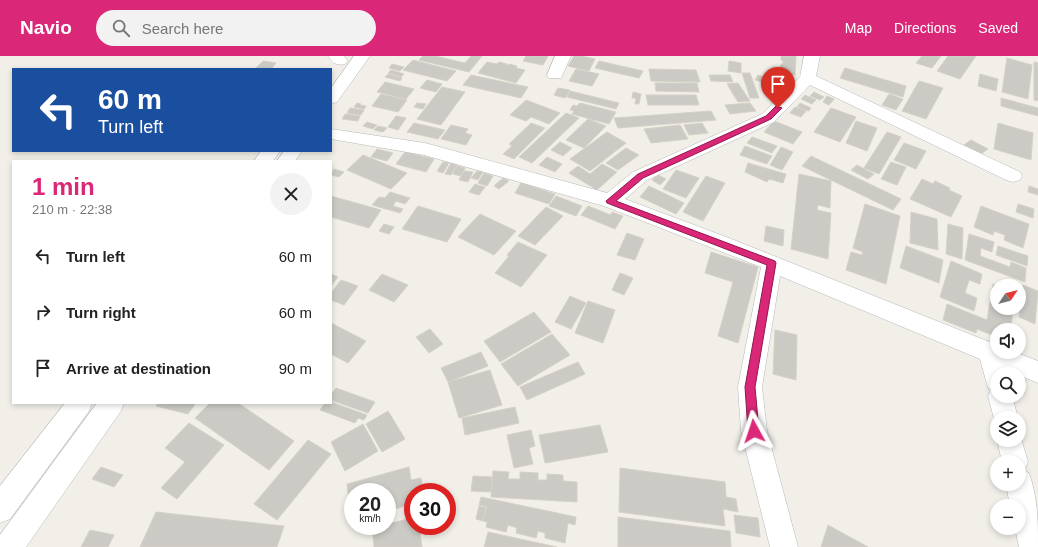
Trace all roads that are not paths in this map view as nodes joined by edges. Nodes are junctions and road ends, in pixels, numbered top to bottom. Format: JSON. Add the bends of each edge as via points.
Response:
{"nodes":[{"id":1,"x":362,"y":56,"type":"edge"},
{"id":2,"x":563,"y":56,"type":"edge"},
{"id":3,"x":812,"y":56,"type":"edge"},
{"id":4,"x":340,"y":58,"type":"edge"},
{"id":5,"x":332,"y":71,"type":"edge"},
{"id":6,"x":555,"y":75,"type":"dead end"},
{"id":7,"x":808,"y":78,"type":"junction"},
{"id":8,"x":332,"y":98,"type":"edge"},
{"id":9,"x":332,"y":134,"type":"edge"},
{"id":10,"x":270,"y":152,"type":"edge"},
{"id":11,"x":293,"y":152,"type":"edge"},
{"id":12,"x":264,"y":160,"type":"edge"},
{"id":13,"x":287,"y":160,"type":"edge"},
{"id":14,"x":1014,"y":176,"type":"dead end"},
{"id":15,"x":610,"y":201,"type":"junction"},
{"id":16,"x":772,"y":263,"type":"junction"},
{"id":17,"x":990,"y":353,"type":"edge"},
{"id":18,"x":1005,"y":359,"type":"edge"},
{"id":19,"x":1038,"y":372,"type":"edge"},
{"id":20,"x":79,"y":404,"type":"edge"},
{"id":21,"x":111,"y":404,"type":"edge"},
{"id":22,"x":1021,"y":491,"type":"edge"},
{"id":23,"x":0,"y":509,"type":"edge"},
{"id":24,"x":9,"y":547,"type":"edge"},
{"id":25,"x":784,"y":547,"type":"edge"},
{"id":26,"x":1033,"y":547,"type":"edge"}],
"edges":[{"from":1,"to":8,"type":"street"},
{"from":2,"to":6,"type":"street"},
{"from":3,"to":7,"type":"street"},
{"from":4,"to":5,"type":"street"},
{"from":7,"to":14,"type":"street"},
{"from":7,"to":15,"type":"street","via":[[768,118],[640,176]]},
{"from":9,"to":15,"type":"street","via":[[425,149]]},
{"from":10,"to":12,"type":"street"},
{"from":11,"to":13,"type":"street"},
{"from":15,"to":16,"type":"street"},
{"from":16,"to":17,"type":"street"},
{"from":16,"to":25,"type":"street","via":[[750,387],[754,431]]},
{"from":18,"to":19,"type":"street"},
{"from":20,"to":23,"type":"street"},
{"from":21,"to":24,"type":"street"},
{"from":22,"to":26,"type":"street"}]}
